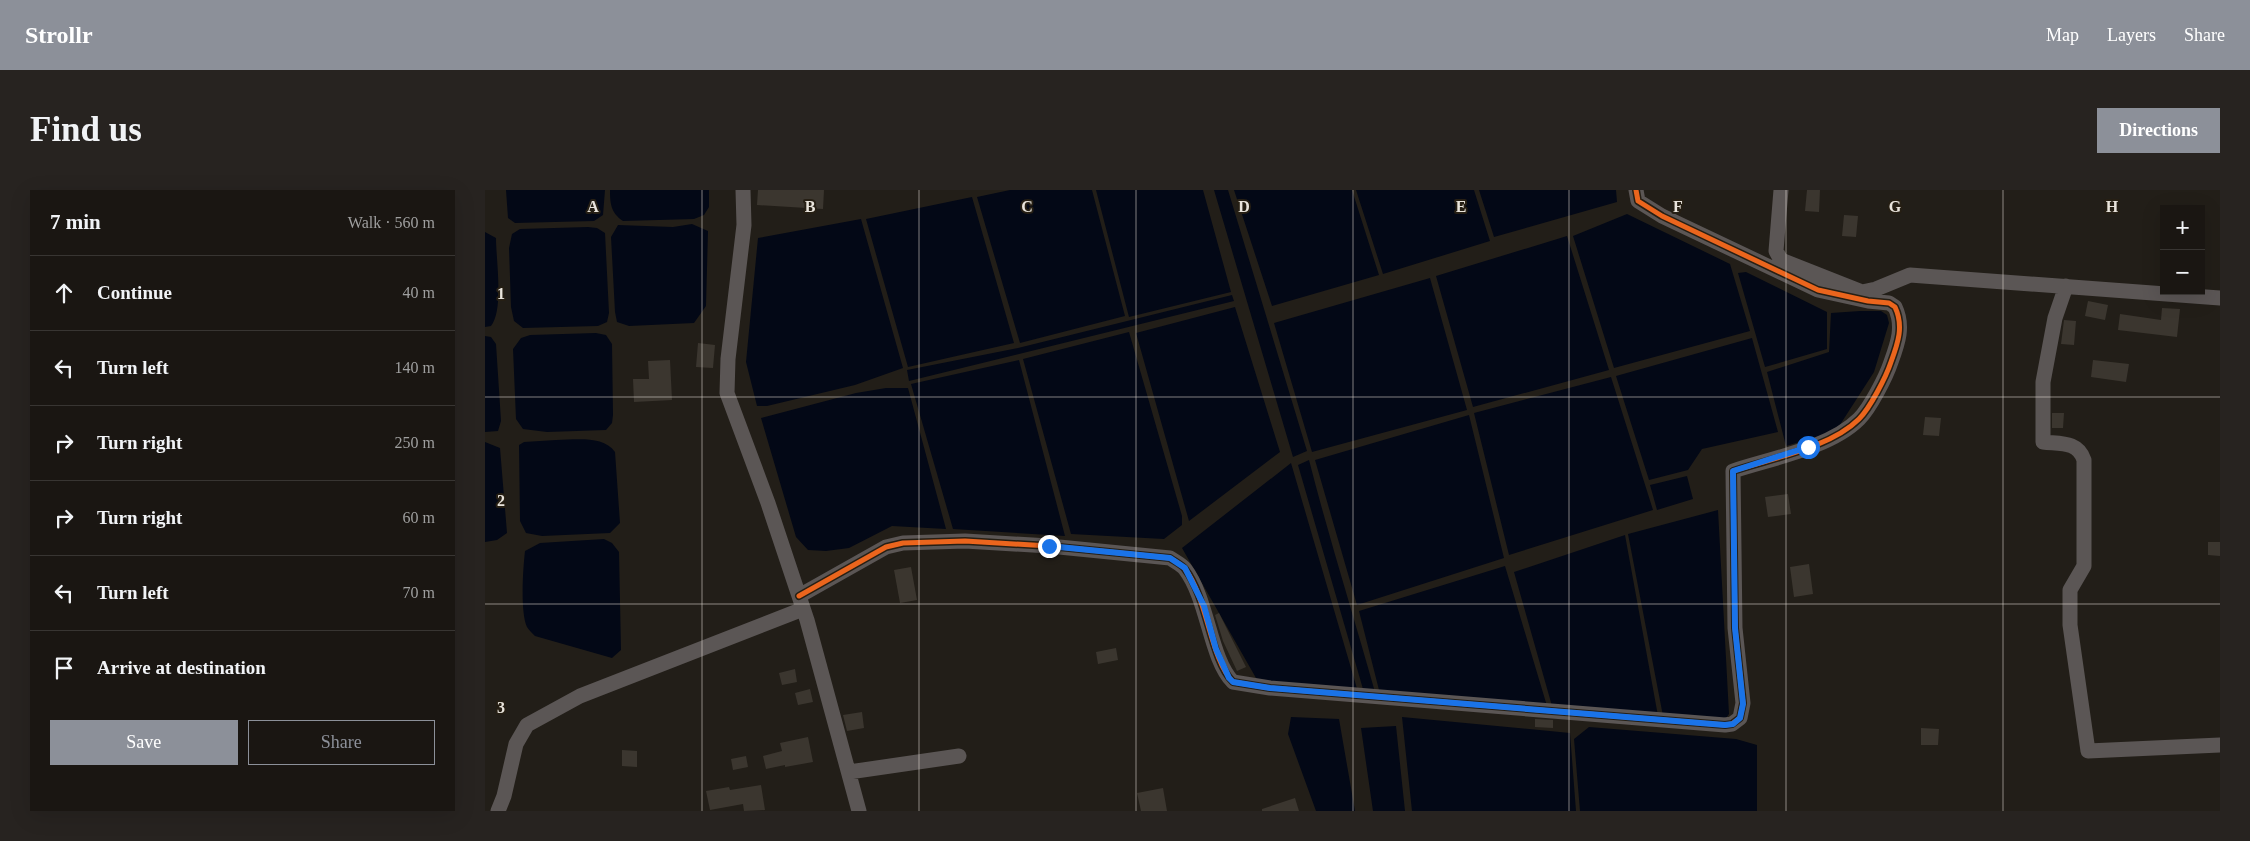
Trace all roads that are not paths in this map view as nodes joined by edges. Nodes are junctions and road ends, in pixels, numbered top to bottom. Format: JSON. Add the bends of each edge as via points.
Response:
{"nodes":[{"id":1,"x":743,"y":190,"type":"edge"},
{"id":2,"x":1636,"y":190,"type":"edge"},
{"id":3,"x":1781,"y":190,"type":"edge"},
{"id":4,"x":2065,"y":286,"type":"junction"},
{"id":5,"x":2220,"y":298,"type":"edge"},
{"id":6,"x":801,"y":602,"type":"junction"},
{"id":7,"x":2220,"y":745,"type":"edge"},
{"id":8,"x":959,"y":756,"type":"dead end"},
{"id":9,"x":849,"y":772,"type":"junction"},
{"id":10,"x":498,"y":811,"type":"edge"},
{"id":11,"x":859,"y":811,"type":"edge"}],
"edges":[{"from":1,"to":6,"type":"street","via":[[744,225],[727,393]]},
{"from":2,"to":6,"type":"street","via":[[1638,201],[1661,216],[1818,290],[1889,303],[1895,307],[1901,325],[1898,344],[1886,375],[1860,418],[1839,435],[1733,471],[1735,628],[1743,704],[1740,718],[1733,724],[1270,688],[1233,682],[1216,649],[1204,606],[1185,568],[1170,558],[965,541],[903,543],[886,547]]},
{"from":3,"to":4,"type":"street","via":[[1776,251],[1781,260],[1862,292],[1910,275]]},
{"from":4,"to":5,"type":"street"},
{"from":4,"to":7,"type":"street","via":[[2055,318],[2043,382],[2043,442],[2073,445],[2085,460],[2084,566],[2070,590],[2070,625],[2088,751]]},
{"from":6,"to":9,"type":"street"},
{"from":6,"to":10,"type":"street","via":[[580,696],[527,725],[516,744]]},
{"from":8,"to":9,"type":"street"},
{"from":9,"to":11,"type":"street"}]}
